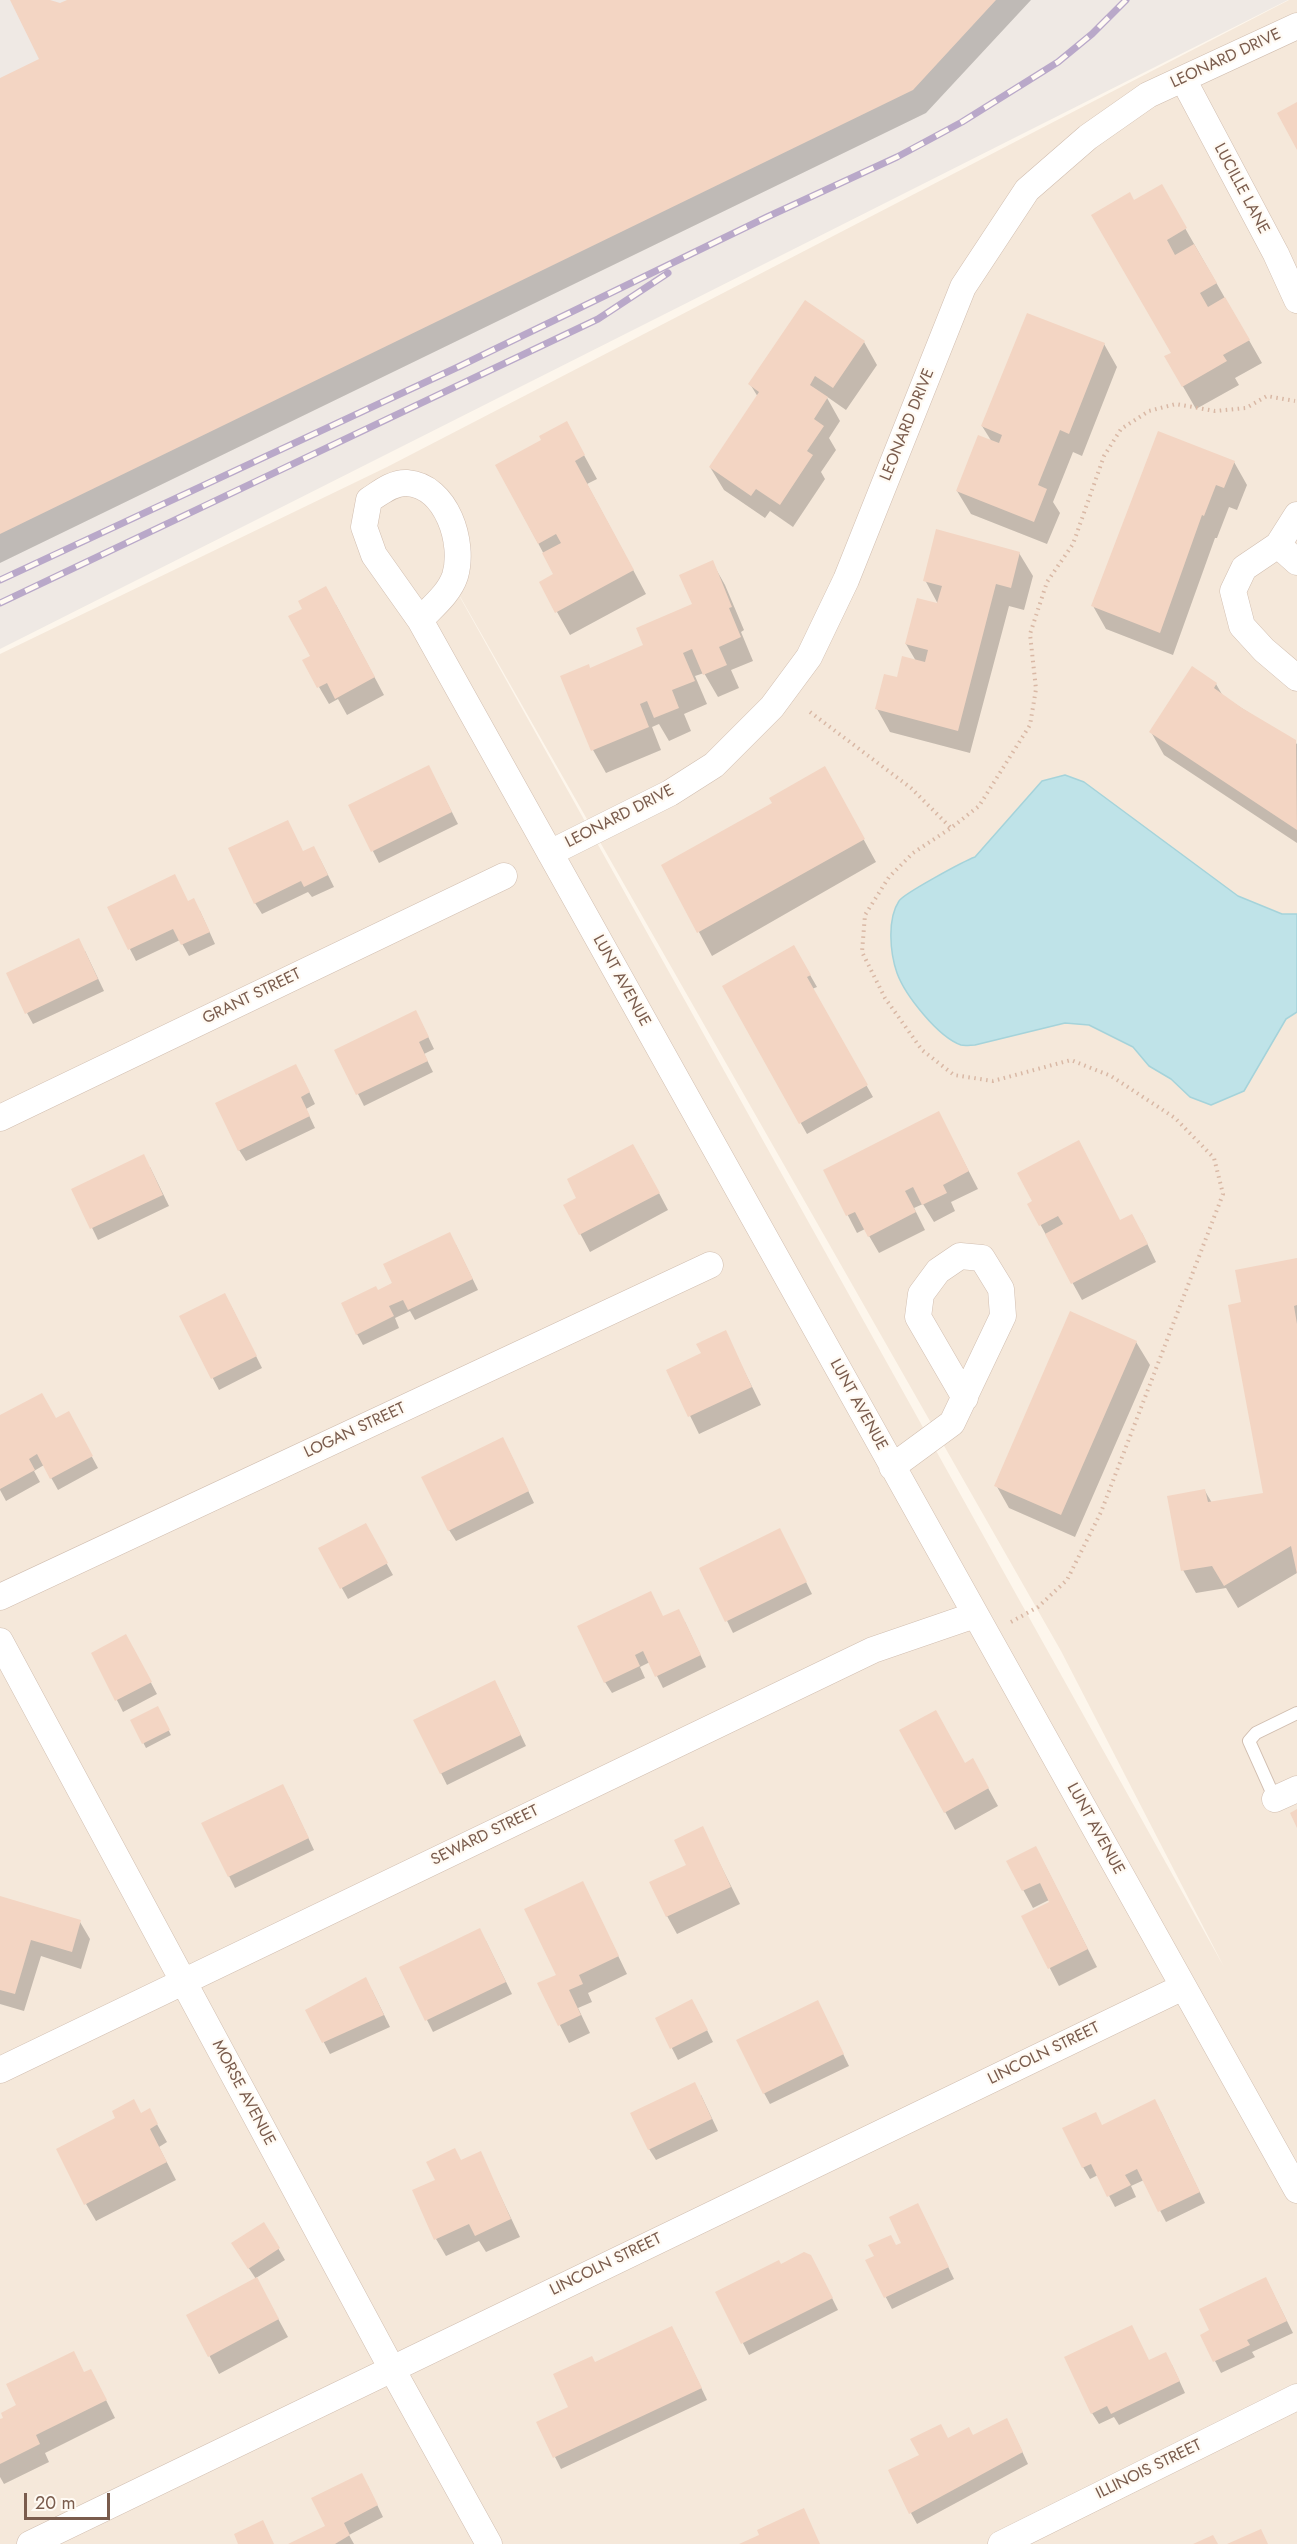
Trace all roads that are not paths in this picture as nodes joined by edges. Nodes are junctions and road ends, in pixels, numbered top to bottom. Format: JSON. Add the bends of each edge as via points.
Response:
{"nodes":[{"id":1,"x":1297,"y":26,"type":"edge"},
{"id":2,"x":1183,"y":79,"type":"junction"},
{"id":3,"x":1297,"y":300,"type":"edge"},
{"id":4,"x":1297,"y":515,"type":"edge"},
{"id":5,"x":1278,"y":545,"type":"junction"},
{"id":6,"x":1297,"y":562,"type":"edge"},
{"id":7,"x":420,"y":620,"type":"junction"},
{"id":8,"x":1297,"y":678,"type":"edge"},
{"id":9,"x":550,"y":853,"type":"junction"},
{"id":10,"x":504,"y":876,"type":"dead end"},
{"id":11,"x":0,"y":1118,"type":"edge"},
{"id":12,"x":710,"y":1265,"type":"dead end"},
{"id":13,"x":964,"y":1398,"type":"junction"},
{"id":14,"x":892,"y":1467,"type":"junction"},
{"id":15,"x":0,"y":1597,"type":"edge"},
{"id":16,"x":975,"y":1615,"type":"junction"},
{"id":17,"x":0,"y":1641,"type":"edge"},
{"id":18,"x":1297,"y":1713,"type":"edge"},
{"id":19,"x":1286,"y":1794,"type":"edge"},
{"id":20,"x":183,"y":1982,"type":"junction"},
{"id":21,"x":1183,"y":1987,"type":"junction"},
{"id":22,"x":0,"y":2070,"type":"edge"},
{"id":23,"x":1297,"y":2190,"type":"edge"},
{"id":24,"x":392,"y":2369,"type":"junction"},
{"id":25,"x":1297,"y":2397,"type":"edge"},
{"id":26,"x":30,"y":2544,"type":"edge"},
{"id":27,"x":489,"y":2544,"type":"edge"},
{"id":28,"x":1001,"y":2544,"type":"edge"}],
"edges":[{"from":1,"to":2,"type":"street","name":"LEONARD DRIVE"},
{"from":2,"to":3,"type":"street","name":"LUCILLE LANE"},
{"from":2,"to":9,"type":"street","name":"LEONARD DRIVE","via":[[1148,95],[1088,137],[1028,190],[963,287],[846,580],[809,657],[772,707],[714,765],[670,793]]},
{"from":4,"to":5,"type":"street"},
{"from":5,"to":6,"type":"street"},
{"from":5,"to":8,"type":"street","via":[[1244,568],[1233,591],[1242,626]]},
{"from":7,"to":7,"type":"street","name":"LUNT AVENUE","via":[[444,595],[455,576],[457,547],[454,526],[438,501],[426,489],[406,482],[388,487],[369,500],[364,527],[374,555]]},
{"from":7,"to":9,"type":"street","name":"LUNT AVENUE"},
{"from":9,"to":14,"type":"street","name":"LUNT AVENUE"},
{"from":10,"to":11,"type":"street","name":"GRANT STREET"},
{"from":12,"to":15,"type":"street","name":"LOGAN STREET"},
{"from":13,"to":13,"type":"street","via":[[918,1317],[921,1294],[938,1271],[960,1256],[982,1258],[1001,1289],[1003,1316]]},
{"from":13,"to":14,"type":"street","via":[[952,1423]]},
{"from":14,"to":16,"type":"street","name":"LUNT AVENUE"},
{"from":16,"to":20,"type":"street","name":"SEWARD STREET","via":[[873,1650]]},
{"from":16,"to":21,"type":"street","name":"LUNT AVENUE"},
{"from":17,"to":20,"type":"street","name":"MORSE AVENUE"},
{"from":18,"to":19,"type":"lane","via":[[1256,1733],[1249,1741]]},
{"from":20,"to":22,"type":"street","name":"SEWARD STREET"},
{"from":20,"to":24,"type":"street","name":"MORSE AVENUE"},
{"from":21,"to":23,"type":"street","name":"LUNT AVENUE"},
{"from":21,"to":24,"type":"street","name":"LINCOLN STREET"},
{"from":24,"to":26,"type":"street","name":"LINCOLN STREET"},
{"from":24,"to":27,"type":"street","name":"MORSE AVENUE"},
{"from":25,"to":28,"type":"street","name":"ILLINOIS STREET"}]}
